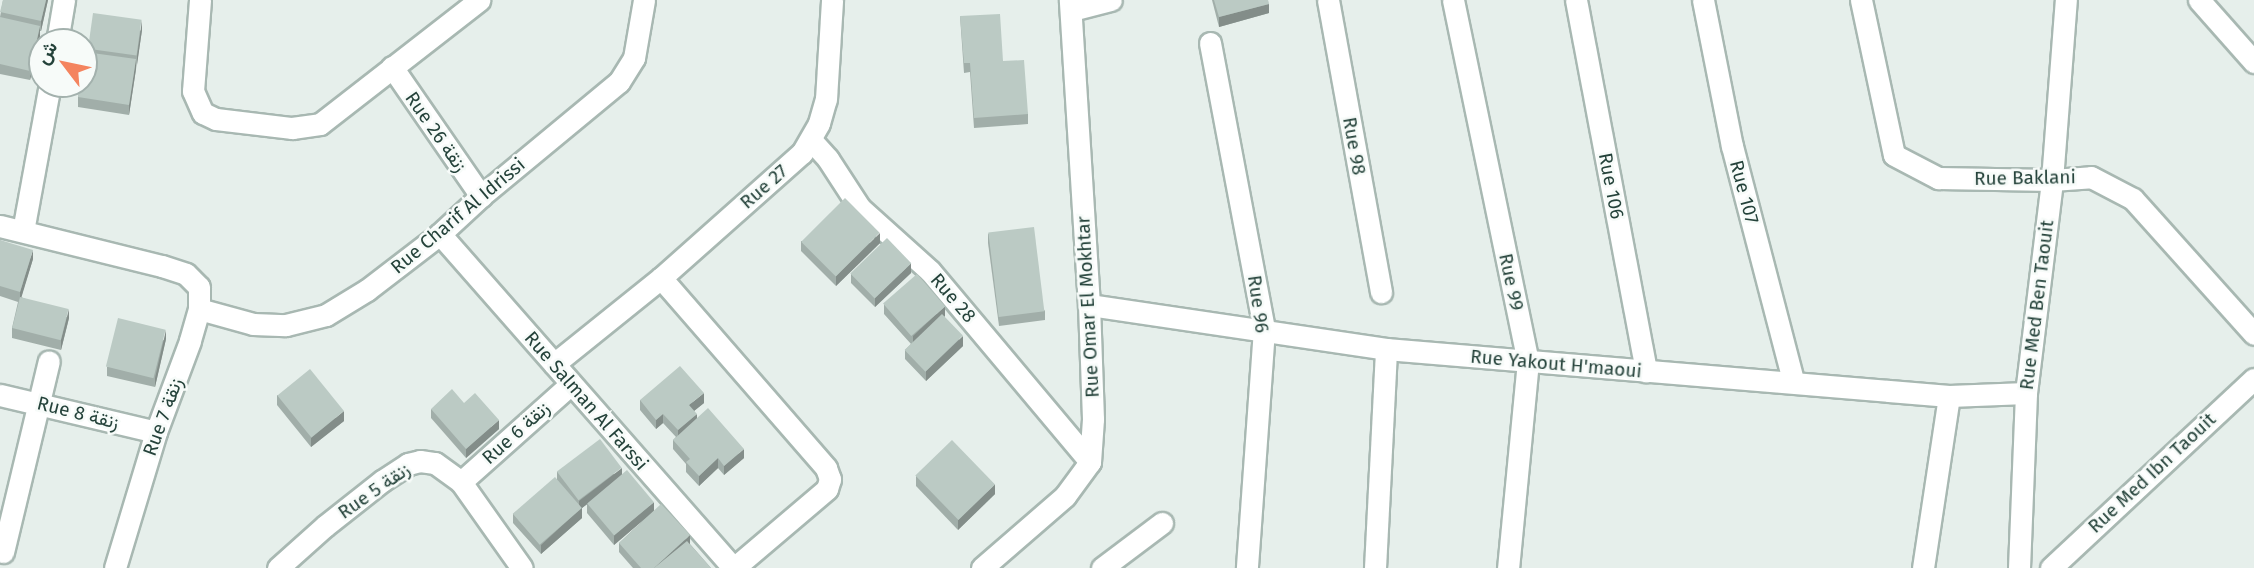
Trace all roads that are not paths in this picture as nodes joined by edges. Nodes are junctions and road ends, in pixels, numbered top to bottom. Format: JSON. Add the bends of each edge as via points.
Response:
{"nodes":[{"id":1,"x":64,"y":0,"type":"edge"},
{"id":2,"x":200,"y":0,"type":"edge"},
{"id":3,"x":479,"y":0,"type":"edge"},
{"id":4,"x":643,"y":0,"type":"edge"},
{"id":5,"x":832,"y":0,"type":"edge"},
{"id":6,"x":1111,"y":0,"type":"edge"},
{"id":7,"x":1328,"y":0,"type":"edge"},
{"id":8,"x":1453,"y":0,"type":"edge"},
{"id":9,"x":1576,"y":0,"type":"edge"},
{"id":10,"x":1703,"y":0,"type":"edge"},
{"id":11,"x":1861,"y":0,"type":"edge"},
{"id":12,"x":2067,"y":0,"type":"edge"},
{"id":13,"x":2199,"y":0,"type":"edge"},
{"id":14,"x":1071,"y":5,"type":"edge"},
{"id":15,"x":59,"y":28,"type":"edge"},
{"id":16,"x":1210,"y":43,"type":"dead end"},
{"id":17,"x":2254,"y":62,"type":"edge"},
{"id":18,"x":391,"y":67,"type":"junction"},
{"id":19,"x":47,"y":98,"type":"edge"},
{"id":20,"x":811,"y":140,"type":"junction"},
{"id":21,"x":2052,"y":180,"type":"junction"},
{"id":22,"x":481,"y":196,"type":"junction"},
{"id":23,"x":0,"y":226,"type":"edge"},
{"id":24,"x":23,"y":231,"type":"junction"},
{"id":25,"x":440,"y":234,"type":"junction"},
{"id":26,"x":661,"y":278,"type":"junction"},
{"id":27,"x":1381,"y":292,"type":"dead end"},
{"id":28,"x":1088,"y":305,"type":"junction"},
{"id":29,"x":199,"y":309,"type":"junction"},
{"id":30,"x":1264,"y":329,"type":"junction"},
{"id":31,"x":2254,"y":334,"type":"edge"},
{"id":32,"x":1386,"y":349,"type":"junction"},
{"id":33,"x":49,"y":361,"type":"dead end"},
{"id":34,"x":1528,"y":361,"type":"junction"},
{"id":35,"x":554,"y":364,"type":"junction"},
{"id":36,"x":1646,"y":371,"type":"junction"},
{"id":37,"x":2254,"y":379,"type":"edge"},
{"id":38,"x":1793,"y":381,"type":"junction"},
{"id":39,"x":570,"y":384,"type":"junction"},
{"id":40,"x":2026,"y":393,"type":"junction"},
{"id":41,"x":0,"y":395,"type":"edge"},
{"id":42,"x":1948,"y":396,"type":"junction"},
{"id":43,"x":39,"y":403,"type":"junction"},
{"id":44,"x":156,"y":432,"type":"junction"},
{"id":45,"x":1090,"y":462,"type":"junction"},
{"id":46,"x":461,"y":482,"type":"junction"},
{"id":47,"x":1162,"y":523,"type":"dead end"},
{"id":48,"x":3,"y":552,"type":"dead end"},
{"id":49,"x":115,"y":568,"type":"edge"},
{"id":50,"x":278,"y":568,"type":"edge"},
{"id":51,"x":522,"y":568,"type":"edge"},
{"id":52,"x":734,"y":568,"type":"edge"},
{"id":53,"x":982,"y":568,"type":"edge"},
{"id":54,"x":1102,"y":568,"type":"edge"},
{"id":55,"x":1247,"y":568,"type":"edge"},
{"id":56,"x":1376,"y":568,"type":"edge"},
{"id":57,"x":1508,"y":568,"type":"edge"},
{"id":58,"x":1923,"y":568,"type":"edge"},
{"id":59,"x":2019,"y":568,"type":"edge"},
{"id":60,"x":2051,"y":568,"type":"edge"}],
"edges":[{"from":1,"to":15,"type":"street"},
{"from":2,"to":18,"type":"street","via":[[193,91],[209,117],[272,128],[320,124]]},
{"from":3,"to":18,"type":"street"},
{"from":4,"to":22,"type":"street","name":"Rue Charif Al Idrissi","via":[[634,58],[619,82]]},
{"from":5,"to":20,"type":"street","name":"Rue 27","via":[[826,99]]},
{"from":6,"to":14,"type":"street"},
{"from":7,"to":27,"type":"street","name":"Rue 98"},
{"from":8,"to":34,"type":"street","name":"Rue 99"},
{"from":9,"to":36,"type":"street","name":"Rue 106"},
{"from":10,"to":38,"type":"street","name":"Rue 107","via":[[1732,146]]},
{"from":11,"to":21,"type":"street","name":"Rue Baklani","via":[[1894,155],[1938,178]]},
{"from":12,"to":21,"type":"street","name":"Rue Med Ben Taouit"},
{"from":13,"to":17,"type":"street"},
{"from":14,"to":28,"type":"street","name":"Rue Omar El Mokhtar"},
{"from":16,"to":30,"type":"street","name":"Rue 96"},
{"from":18,"to":22,"type":"street","name":"Rue 26 زنقة"},
{"from":19,"to":24,"type":"street"},
{"from":20,"to":26,"type":"street","name":"Rue 27","via":[[788,167]]},
{"from":20,"to":45,"type":"street","name":"Rue 28","via":[[860,208],[930,271]]},
{"from":21,"to":31,"type":"street","name":"Rue Baklani","via":[[2091,177],[2133,199]]},
{"from":21,"to":40,"type":"street","name":"Rue Med Ben Taouit"},
{"from":22,"to":25,"type":"street","name":"Rue Charif Al Idrissi"},
{"from":23,"to":24,"type":"street"},
{"from":24,"to":29,"type":"street","via":[[182,272],[199,287]]},
{"from":25,"to":29,"type":"street","name":"Rue Charif Al Idrissi","via":[[342,307],[306,321],[253,324]]},
{"from":25,"to":35,"type":"street","name":"Rue Salman Al Farssi"},
{"from":26,"to":35,"type":"street","name":"Rue 27"},
{"from":26,"to":52,"type":"street","via":[[826,467],[830,479],[827,489]]},
{"from":28,"to":30,"type":"street","name":"Rue Yakout H'maoui"},
{"from":28,"to":45,"type":"street","name":"Rue Omar El Mokhtar","via":[[1093,419]]},
{"from":29,"to":44,"type":"street","name":"Rue 7 زنقة"},
{"from":30,"to":32,"type":"street","name":"Rue Yakout H'maoui"},
{"from":30,"to":55,"type":"street","name":"Rue 96"},
{"from":32,"to":34,"type":"street","name":"Rue Yakout H'maoui"},
{"from":32,"to":56,"type":"street"},
{"from":33,"to":43,"type":"street"},
{"from":34,"to":36,"type":"street","name":"Rue Yakout H'maoui"},
{"from":34,"to":57,"type":"street","name":"Rue 99"},
{"from":35,"to":39,"type":"street","name":"Rue Salman Al Farssi"},
{"from":36,"to":38,"type":"street","name":"Rue Yakout H'maoui"},
{"from":37,"to":60,"type":"street","name":"Rue Med Ibn Taouit"},
{"from":38,"to":42,"type":"street","name":"Rue Yakout H'maoui"},
{"from":39,"to":46,"type":"street","name":"Rue 6 زنقة"},
{"from":39,"to":52,"type":"street","name":"Rue Salman Al Farssi"},
{"from":40,"to":42,"type":"street","name":"Rue Yakout H'maoui"},
{"from":40,"to":59,"type":"street","name":"Rue Med Ben Taouit"},
{"from":41,"to":43,"type":"street","name":"Rue 8 زنقة"},
{"from":42,"to":58,"type":"street"},
{"from":43,"to":44,"type":"street","name":"Rue 8 زنقة"},
{"from":43,"to":48,"type":"street"},
{"from":44,"to":49,"type":"street","name":"Rue 7 زنقة"},
{"from":45,"to":53,"type":"street","via":[[1065,496]]},
{"from":46,"to":50,"type":"street","name":"Rue 5 زنقة","via":[[435,463],[408,464]]},
{"from":46,"to":51,"type":"street","name":"Rue 5 زنقة"},
{"from":47,"to":54,"type":"street"}]}
